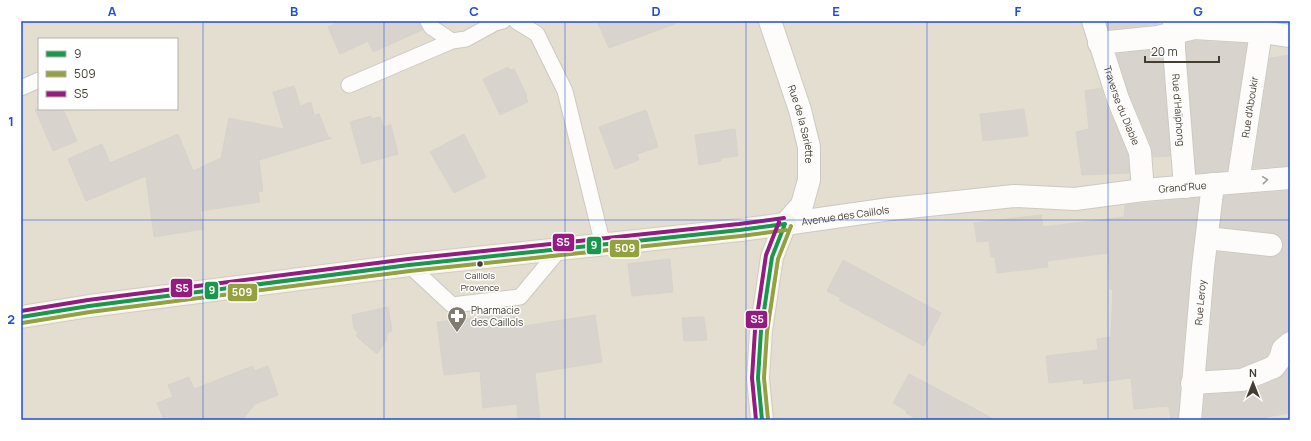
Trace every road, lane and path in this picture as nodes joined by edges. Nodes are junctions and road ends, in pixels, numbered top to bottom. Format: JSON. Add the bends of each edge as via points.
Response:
{"nodes":[{"id":1,"x":428,"y":21,"type":"edge"},
{"id":2,"x":503,"y":21,"type":"edge"},
{"id":3,"x":516,"y":21,"type":"edge"},
{"id":4,"x":770,"y":21,"type":"edge"},
{"id":5,"x":1093,"y":21,"type":"edge"},
{"id":6,"x":1174,"y":27,"type":"edge"},
{"id":7,"x":1261,"y":32,"type":"junction"},
{"id":8,"x":1290,"y":36,"type":"edge"},
{"id":9,"x":452,"y":41,"type":"junction"},
{"id":10,"x":1099,"y":43,"type":"junction"},
{"id":11,"x":38,"y":80,"type":"edge"},
{"id":12,"x":349,"y":85,"type":"dead end"},
{"id":13,"x":21,"y":88,"type":"edge"},
{"id":14,"x":1290,"y":178,"type":"edge"},
{"id":15,"x":1238,"y":182,"type":"junction"},
{"id":16,"x":1213,"y":184,"type":"junction"},
{"id":17,"x":1185,"y":187,"type":"junction"},
{"id":18,"x":1142,"y":190,"type":"junction"},
{"id":19,"x":1075,"y":199,"type":"joint"},
{"id":20,"x":785,"y":224,"type":"junction"},
{"id":21,"x":1206,"y":238,"type":"junction"},
{"id":22,"x":603,"y":244,"type":"junction"},
{"id":23,"x":1271,"y":245,"type":"dead end"},
{"id":24,"x":560,"y":249,"type":"junction"},
{"id":25,"x":409,"y":265,"type":"junction"},
{"id":26,"x":21,"y":317,"type":"edge"},
{"id":27,"x":1290,"y":343,"type":"edge"},
{"id":28,"x":1192,"y":382,"type":"junction"},
{"id":29,"x":762,"y":420,"type":"edge"},
{"id":30,"x":1190,"y":420,"type":"edge"}],
"edges":[{"from":1,"to":9,"type":"lane","via":[[431,28]]},
{"from":2,"to":9,"type":"lane","via":[[466,39]]},
{"from":3,"to":22,"type":"lane","via":[[538,34],[565,91]]},
{"from":4,"to":20,"type":"street","name":"Rue de la Sariette","via":[[800,110],[809,148],[809,180],[802,205]]},
{"from":5,"to":10,"type":"street","name":"Traverse du Diable"},
{"from":6,"to":7,"type":"street"},
{"from":6,"to":10,"type":"street","via":[[1158,37]]},
{"from":6,"to":17,"type":"street","name":"Rue d'Haïphong"},
{"from":7,"to":8,"type":"street"},
{"from":7,"to":15,"type":"street","name":"Rue d'Aboukir"},
{"from":9,"to":12,"type":"lane"},
{"from":10,"to":18,"type":"street","name":"Traverse du Diable","via":[[1140,152]]},
{"from":11,"to":13,"type":"lane"},
{"from":15,"to":14,"type":"street","name":"Grand'Rue","one_way":true},
{"from":15,"to":16,"type":"street","name":"Grand'Rue"},
{"from":16,"to":17,"type":"street","name":"Grand'Rue"},
{"from":16,"to":21,"type":"street","name":"Rue Leroy"},
{"from":17,"to":18,"type":"street","name":"Grand'Rue"},
{"from":18,"to":19,"type":"street","name":"Grand'Rue"},
{"from":19,"to":20,"type":"street","name":"Avenue des Caillols","via":[[1014,196],[890,209]]},
{"from":20,"to":22,"type":"street","name":"Avenue des Caillols"},
{"from":20,"to":29,"type":"street","via":[[772,257],[762,331],[758,378]]},
{"from":21,"to":23,"type":"street"},
{"from":21,"to":28,"type":"street","name":"Rue Leroy"},
{"from":22,"to":24,"type":"street","name":"Avenue des Caillols"},
{"from":24,"to":25,"type":"street","name":"Avenue des Caillols"},
{"from":24,"to":25,"type":"lane","via":[[520,296],[452,305]]},
{"from":25,"to":26,"type":"street","name":"Avenue des Caillols"},
{"from":27,"to":28,"type":"street","via":[[1283,349],[1274,367],[1242,380]]},
{"from":28,"to":30,"type":"street","name":"Rue Leroy"}]}
